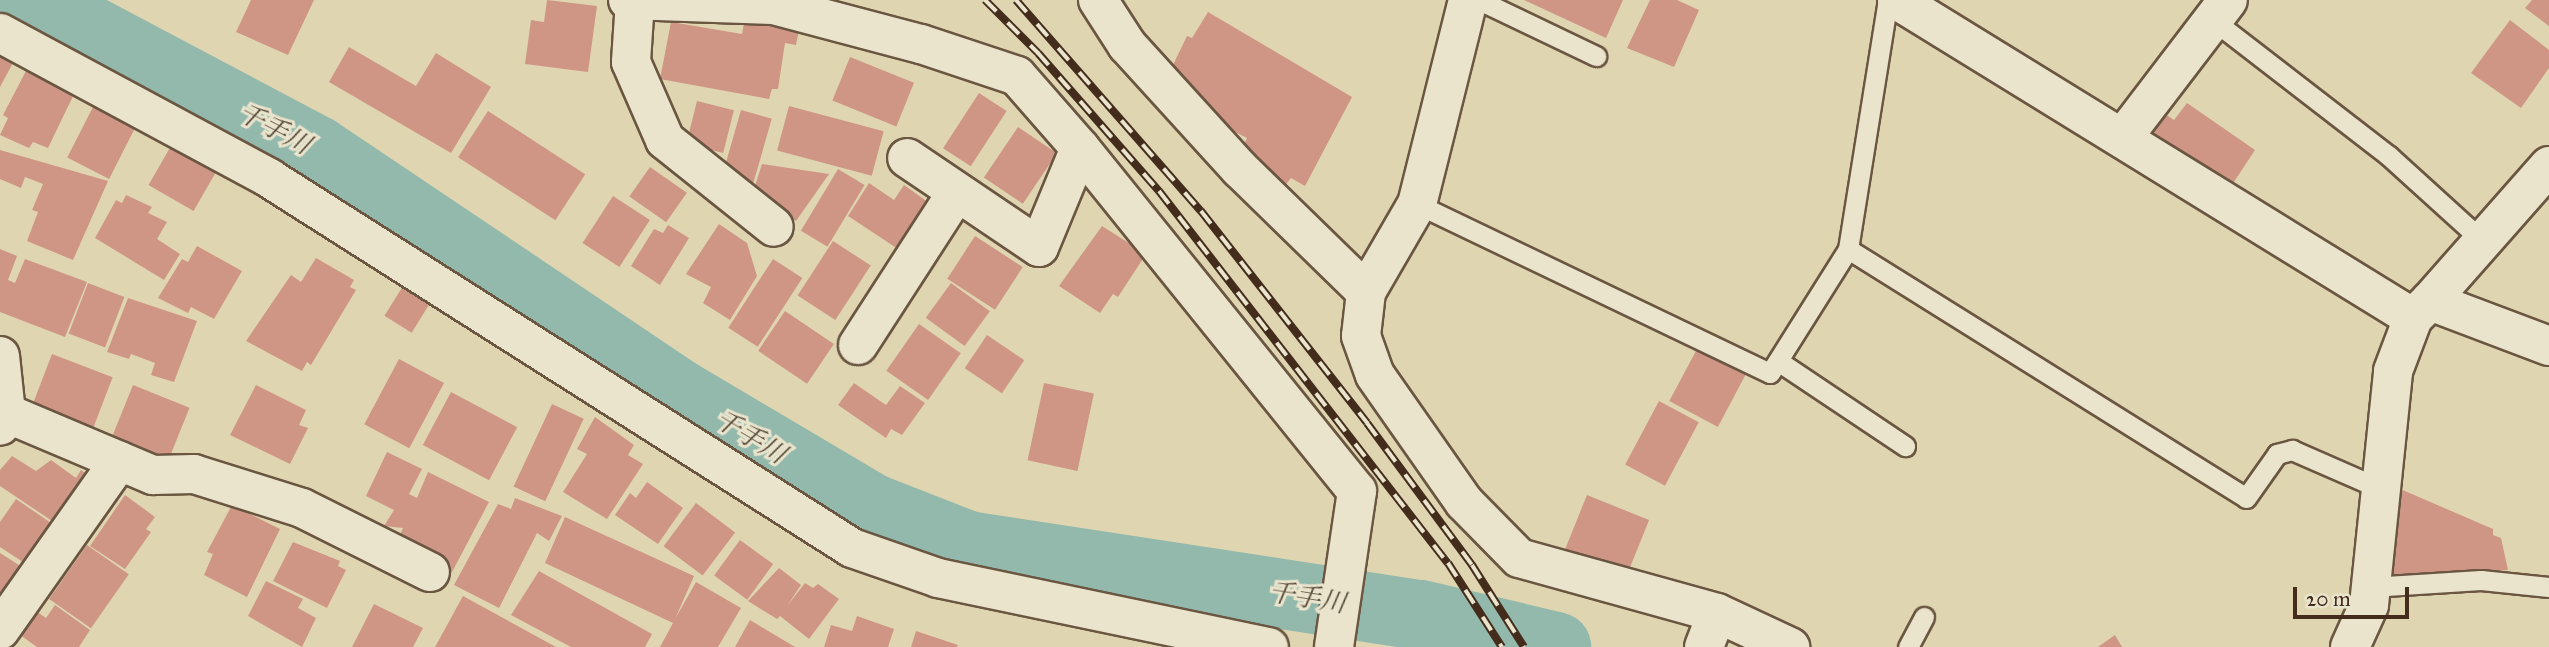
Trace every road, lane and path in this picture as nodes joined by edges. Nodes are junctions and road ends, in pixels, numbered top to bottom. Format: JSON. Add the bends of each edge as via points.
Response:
{"nodes":[{"id":1,"x":1098,"y":0,"type":"edge"},
{"id":2,"x":1468,"y":0,"type":"edge"},
{"id":3,"x":1479,"y":0,"type":"edge"},
{"id":4,"x":1888,"y":0,"type":"edge"},
{"id":5,"x":1897,"y":0,"type":"edge"},
{"id":6,"x":631,"y":1,"type":"edge"},
{"id":7,"x":2221,"y":10,"type":"edge"},
{"id":8,"x":0,"y":33,"type":"edge"},
{"id":9,"x":1596,"y":56,"type":"dead end"},
{"id":10,"x":2124,"y":136,"type":"junction"},
{"id":11,"x":1080,"y":148,"type":"junction"},
{"id":12,"x":907,"y":158,"type":"dead end"},
{"id":13,"x":2549,"y":166,"type":"edge"},
{"id":14,"x":957,"y":192,"type":"junction"},
{"id":15,"x":1417,"y":204,"type":"junction"},
{"id":16,"x":774,"y":227,"type":"dead end"},
{"id":17,"x":2485,"y":243,"type":"junction"},
{"id":18,"x":1848,"y":249,"type":"junction"},
{"id":19,"x":1366,"y":292,"type":"junction"},
{"id":20,"x":2422,"y":309,"type":"junction"},
{"id":21,"x":858,"y":345,"type":"dead end"},
{"id":22,"x":2549,"y":346,"type":"edge"},
{"id":23,"x":0,"y":356,"type":"edge"},
{"id":24,"x":1778,"y":361,"type":"junction"},
{"id":25,"x":3,"y":420,"type":"edge"},
{"id":26,"x":1905,"y":446,"type":"dead end"},
{"id":27,"x":119,"y":461,"type":"junction"},
{"id":28,"x":2379,"y":488,"type":"junction"},
{"id":29,"x":430,"y":572,"type":"dead end"},
{"id":30,"x":2370,"y":587,"type":"junction"},
{"id":31,"x":2549,"y":587,"type":"edge"},
{"id":32,"x":1924,"y":617,"type":"dead end"},
{"id":33,"x":0,"y":630,"type":"edge"},
{"id":34,"x":1709,"y":633,"type":"edge"},
{"id":35,"x":1336,"y":641,"type":"edge"},
{"id":36,"x":1269,"y":647,"type":"edge"},
{"id":37,"x":1790,"y":647,"type":"edge"},
{"id":38,"x":1908,"y":647,"type":"edge"},
{"id":39,"x":2350,"y":647,"type":"edge"}],
"edges":[{"from":1,"to":19,"type":"street","via":[[1127,45],[1240,169]]},
{"from":2,"to":15,"type":"street"},
{"from":3,"to":9,"type":"lane"},
{"from":4,"to":18,"type":"lane"},
{"from":5,"to":10,"type":"street"},
{"from":6,"to":11,"type":"street","via":[[773,5],[838,20],[1017,76]]},
{"from":6,"to":16,"type":"street","via":[[631,62],[665,140]]},
{"from":7,"to":10,"type":"street"},
{"from":7,"to":17,"type":"lane"},
{"from":8,"to":36,"type":"street","via":[[268,178],[852,548],[938,578]]},
{"from":10,"to":20,"type":"street"},
{"from":11,"to":14,"type":"street","via":[[1039,247]]},
{"from":11,"to":35,"type":"street","via":[[1357,491]]},
{"from":12,"to":14,"type":"street"},
{"from":13,"to":17,"type":"street"},
{"from":14,"to":21,"type":"street"},
{"from":15,"to":19,"type":"street"},
{"from":15,"to":24,"type":"lane","via":[[1770,373]]},
{"from":17,"to":20,"type":"street"},
{"from":18,"to":24,"type":"lane"},
{"from":18,"to":28,"type":"lane","via":[[2246,498],[2277,454],[2292,450]]},
{"from":19,"to":34,"type":"street","via":[[1361,336],[1375,375],[1464,502],[1519,558]]},
{"from":20,"to":22,"type":"street"},
{"from":20,"to":28,"type":"street","via":[[2393,370]]},
{"from":23,"to":25,"type":"street"},
{"from":24,"to":26,"type":"lane"},
{"from":25,"to":27,"type":"street"},
{"from":27,"to":29,"type":"street","via":[[153,475],[194,474],[302,509]]},
{"from":27,"to":33,"type":"street"},
{"from":28,"to":30,"type":"street"},
{"from":30,"to":31,"type":"lane","via":[[2481,580]]},
{"from":30,"to":39,"type":"street","via":[[2369,606]]},
{"from":32,"to":38,"type":"lane"},
{"from":34,"to":37,"type":"street"}]}
